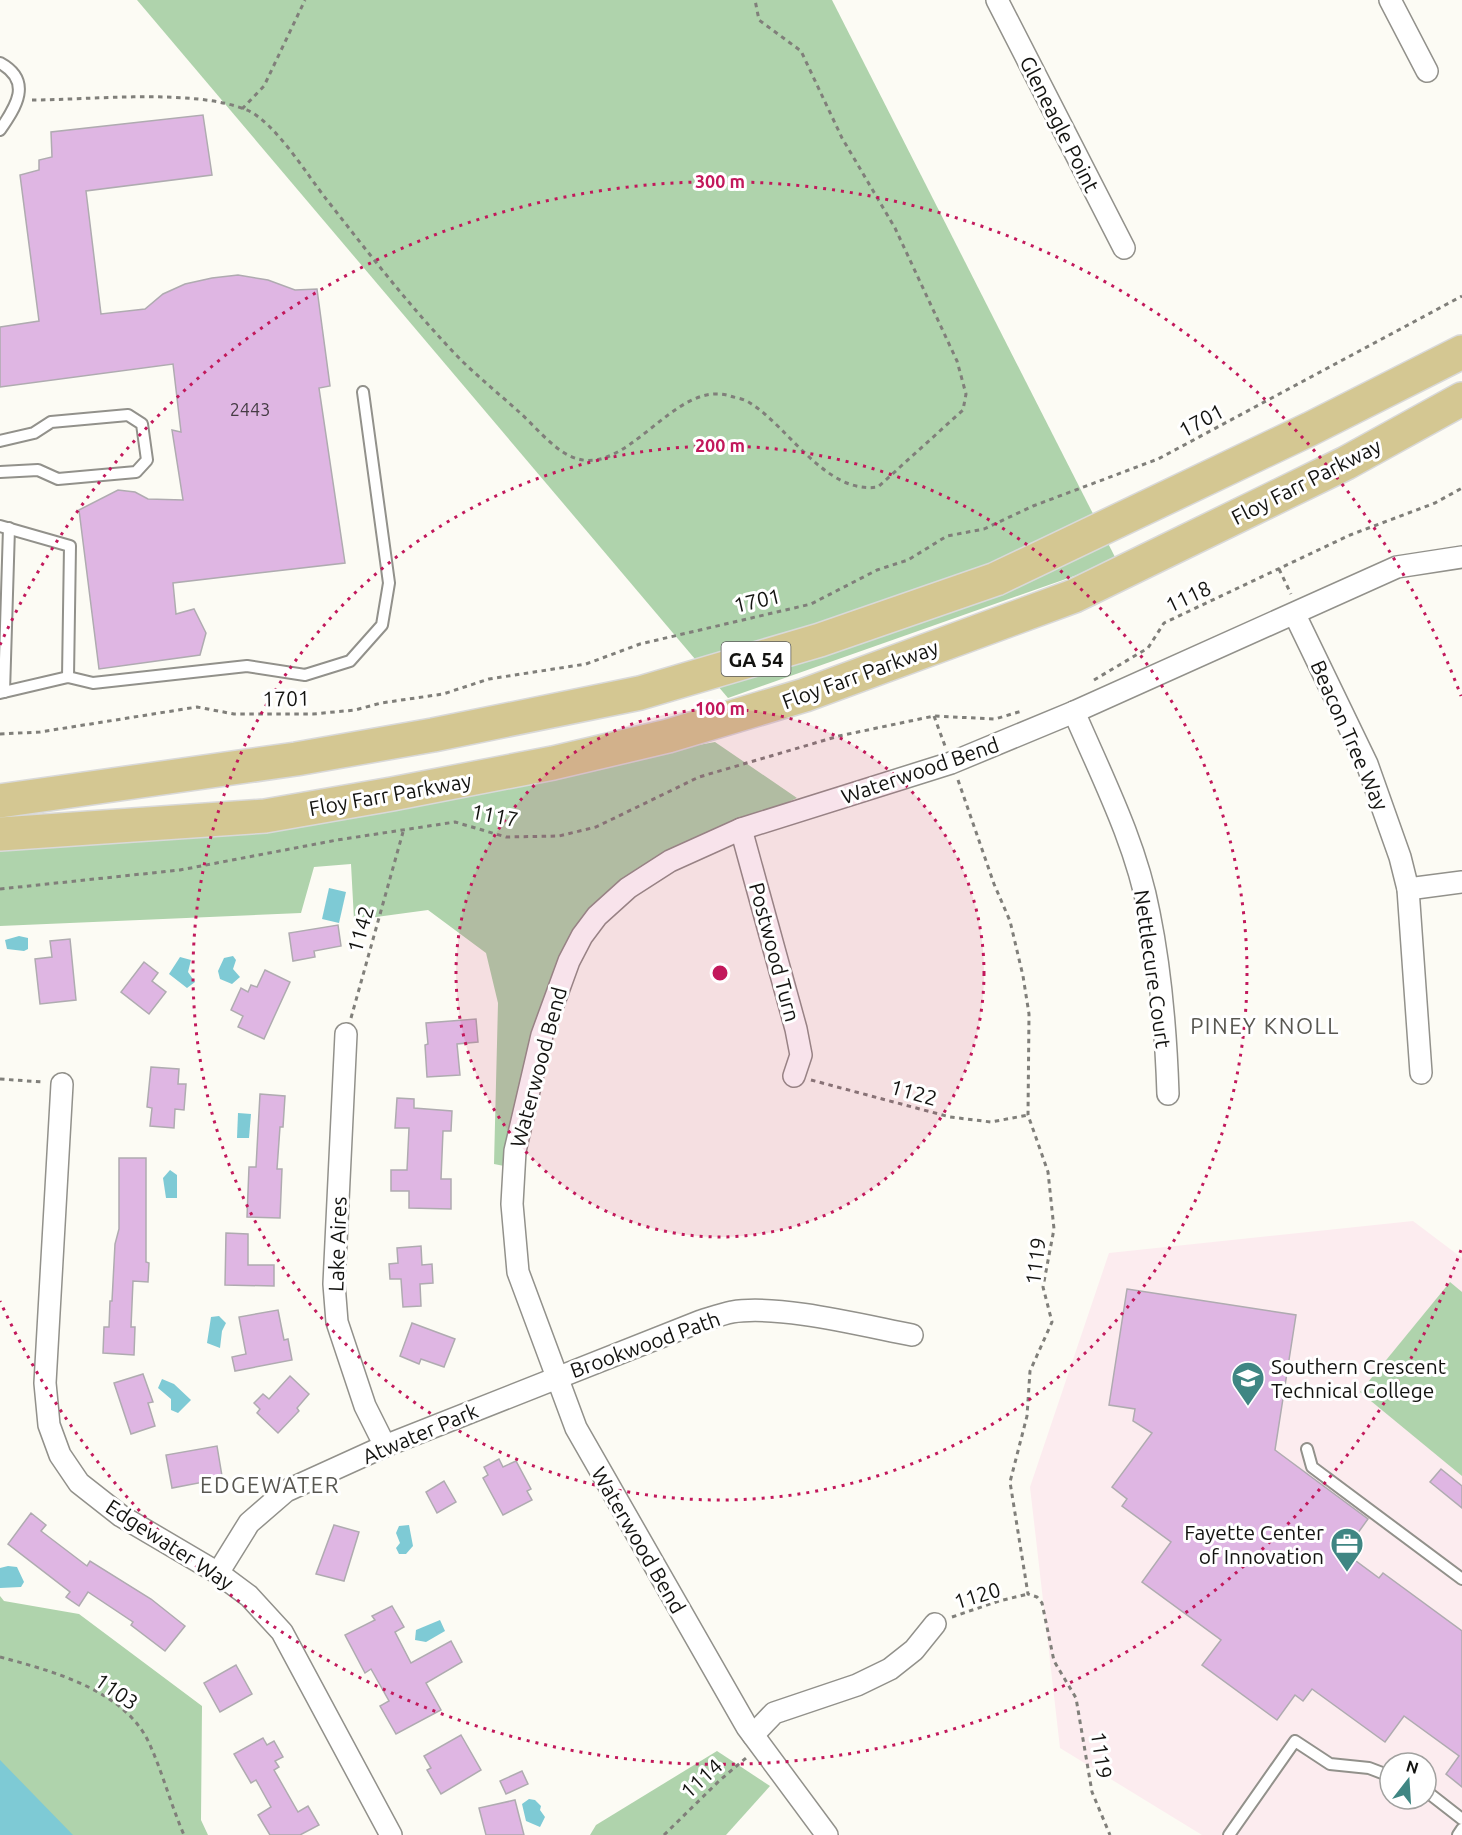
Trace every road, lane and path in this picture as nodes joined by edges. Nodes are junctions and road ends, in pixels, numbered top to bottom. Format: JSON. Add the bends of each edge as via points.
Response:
{"nodes":[{"id":1,"x":305,"y":0,"type":"edge"},
{"id":2,"x":755,"y":0,"type":"edge"},
{"id":3,"x":997,"y":0,"type":"edge"},
{"id":4,"x":1390,"y":0,"type":"edge"},
{"id":5,"x":0,"y":63,"type":"edge"},
{"id":6,"x":1426,"y":71,"type":"dead end"},
{"id":7,"x":18,"y":101,"type":"junction"},
{"id":8,"x":242,"y":109,"type":"junction"},
{"id":9,"x":0,"y":130,"type":"edge"},
{"id":10,"x":1124,"y":248,"type":"dead end"},
{"id":11,"x":1462,"y":296,"type":"edge"},
{"id":12,"x":1462,"y":352,"type":"edge"},
{"id":13,"x":363,"y":392,"type":"dead end"},
{"id":14,"x":1462,"y":399,"type":"edge"},
{"id":15,"x":0,"y":441,"type":"edge"},
{"id":16,"x":0,"y":472,"type":"edge"},
{"id":17,"x":1462,"y":488,"type":"edge"},
{"id":18,"x":4,"y":527,"type":"edge"},
{"id":19,"x":1462,"y":557,"type":"edge"},
{"id":20,"x":1279,"y":569,"type":"junction"},
{"id":21,"x":1297,"y":613,"type":"junction"},
{"id":22,"x":68,"y":677,"type":"junction"},
{"id":23,"x":1093,"y":681,"type":"dead end"},
{"id":24,"x":2,"y":693,"type":"edge"},
{"id":25,"x":1029,"y":709,"type":"dead end"},
{"id":26,"x":1074,"y":712,"type":"junction"},
{"id":27,"x":934,"y":716,"type":"junction"},
{"id":28,"x":0,"y":735,"type":"edge"},
{"id":29,"x":951,"y":763,"type":"junction"},
{"id":30,"x":0,"y":801,"type":"edge"},
{"id":31,"x":741,"y":829,"type":"junction"},
{"id":32,"x":403,"y":832,"type":"junction"},
{"id":33,"x":0,"y":834,"type":"edge"},
{"id":34,"x":1462,"y":882,"type":"edge"},
{"id":35,"x":1408,"y":888,"type":"junction"},
{"id":36,"x":0,"y":889,"type":"edge"},
{"id":37,"x":346,"y":1034,"type":"joint"},
{"id":38,"x":1421,"y":1073,"type":"dead end"},
{"id":39,"x":794,"y":1076,"type":"joint"},
{"id":40,"x":0,"y":1079,"type":"edge"},
{"id":41,"x":62,"y":1084,"type":"joint"},
{"id":42,"x":1168,"y":1094,"type":"dead end"},
{"id":43,"x":1028,"y":1115,"type":"junction"},
{"id":44,"x":912,"y":1335,"type":"dead end"},
{"id":45,"x":556,"y":1377,"type":"junction"},
{"id":46,"x":385,"y":1446,"type":"junction"},
{"id":47,"x":1307,"y":1449,"type":"dead end"},
{"id":48,"x":218,"y":1573,"type":"junction"},
{"id":49,"x":1462,"y":1579,"type":"edge"},
{"id":50,"x":1028,"y":1594,"type":"junction"},
{"id":51,"x":935,"y":1624,"type":"joint"},
{"id":52,"x":0,"y":1657,"type":"edge"},
{"id":53,"x":757,"y":1741,"type":"junction"},
{"id":54,"x":1378,"y":1771,"type":"edge"},
{"id":55,"x":1438,"y":1800,"type":"edge"},
{"id":56,"x":1462,"y":1819,"type":"edge"},
{"id":57,"x":1462,"y":1829,"type":"edge"},
{"id":58,"x":184,"y":1835,"type":"edge"},
{"id":59,"x":390,"y":1835,"type":"edge"},
{"id":60,"x":664,"y":1835,"type":"edge"},
{"id":61,"x":827,"y":1835,"type":"edge"},
{"id":62,"x":1110,"y":1835,"type":"edge"},
{"id":63,"x":1229,"y":1835,"type":"edge"},
{"id":64,"x":1458,"y":1835,"type":"edge"}],
"edges":[{"from":1,"to":8,"type":"path","via":[[264,86]]},
{"from":2,"to":8,"type":"path","via":[[759,20],[801,51],[842,138],[895,228],[957,361],[966,394],[963,410],[951,423],[878,487],[864,489],[851,485],[826,470],[749,402],[725,394],[680,406],[597,462],[571,456],[463,361],[367,251],[274,132]]},
{"from":3,"to":10,"type":"street","name":"Gleneagle Point"},
{"from":4,"to":6,"type":"street"},
{"from":5,"to":7,"type":"lane","via":[[12,69],[19,87]]},
{"from":7,"to":8,"type":"path","via":[[210,99]]},
{"from":7,"to":9,"type":"lane"},
{"from":11,"to":28,"type":"path","name":"1701","via":[[1158,459],[1033,506],[984,529],[947,536],[908,560],[877,570],[811,604],[640,644],[586,664],[489,679],[443,694],[355,710],[234,714],[197,707]]},
{"from":12,"to":30,"type":"main road","name":"Floy Farr Parkway","number":"GA 54","via":[[996,579],[820,640],[640,693],[433,735],[296,759]]},
{"from":13,"to":22,"type":"lane","via":[[390,583],[382,625],[350,661],[305,675],[247,666],[93,683]]},
{"from":14,"to":33,"type":"main road","name":"Floy Farr Parkway","number":"GA 54","via":[[1346,463],[1074,596],[782,702],[668,736],[554,763],[276,814]]},
{"from":15,"to":16,"type":"lane","via":[[34,433],[51,422],[128,415],[142,423],[147,460],[136,472],[58,479],[38,470]]},
{"from":17,"to":20,"type":"path","name":"1118"},
{"from":18,"to":22,"type":"lane","via":[[70,546]]},
{"from":18,"to":24,"type":"lane"},
{"from":19,"to":21,"type":"street","name":"Waterwood Bend","via":[[1397,567]]},
{"from":20,"to":21,"type":"path"},
{"from":20,"to":23,"type":"path","name":"1118","via":[[1164,623],[1148,648]]},
{"from":21,"to":26,"type":"street","name":"Waterwood Bend"},
{"from":21,"to":35,"type":"street","name":"Beacon Tree Way","via":[[1367,764]]},
{"from":22,"to":24,"type":"lane"},
{"from":25,"to":27,"type":"path","via":[[994,719]]},
{"from":26,"to":29,"type":"street","name":"Waterwood Bend"},
{"from":26,"to":42,"type":"street","name":"Nettlecure Court","via":[[1126,836],[1149,912],[1166,1044]]},
{"from":27,"to":29,"type":"path","name":"1119"},
{"from":27,"to":32,"type":"path","name":"1117","via":[[839,736],[699,777],[596,827],[559,836],[506,837],[455,822]]},
{"from":29,"to":31,"type":"street","name":"Waterwood Bend"},
{"from":29,"to":43,"type":"path","name":"1119","via":[[1010,921],[1023,976],[1029,1014]]},
{"from":31,"to":39,"type":"street","name":"Postwood Turn","via":[[796,1029],[801,1055]]},
{"from":31,"to":45,"type":"street","name":"Waterwood Bend","via":[[670,861],[628,888],[597,916],[569,961],[550,1010],[515,1151],[512,1204],[518,1272]]},
{"from":32,"to":36,"type":"path","name":"1117","via":[[337,840],[180,870]]},
{"from":32,"to":37,"type":"path","name":"1142"},
{"from":34,"to":35,"type":"street"},
{"from":35,"to":38,"type":"street","name":"Beacon Tree Way"},
{"from":37,"to":46,"type":"street","name":"Lake Aires","via":[[334,1284],[337,1322],[365,1406]]},
{"from":39,"to":43,"type":"path","name":"1122","via":[[950,1117],[991,1122]]},
{"from":40,"to":41,"type":"path"},
{"from":41,"to":48,"type":"street","name":"Edgewater Way","via":[[45,1383],[49,1425],[60,1455],[79,1483],[121,1516]]},
{"from":43,"to":50,"type":"path","name":"1119","via":[[1048,1172],[1054,1229],[1043,1287],[1052,1322],[1030,1371],[1027,1416],[1010,1482]]},
{"from":44,"to":45,"type":"street","name":"Brookwood Path","via":[[789,1314],[732,1312]]},
{"from":45,"to":46,"type":"street","name":"Atwater Park"},
{"from":45,"to":53,"type":"street","name":"Waterwood Bend","via":[[576,1428]]},
{"from":46,"to":48,"type":"street","name":"Atwater Park","via":[[286,1491],[249,1523]]},
{"from":47,"to":49,"type":"lane","via":[[1312,1467]]},
{"from":48,"to":59,"type":"street","name":"Edgewater Way","via":[[249,1596],[282,1632]]},
{"from":50,"to":51,"type":"path","name":"1120","via":[[999,1600]]},
{"from":50,"to":62,"type":"path","name":"1119","via":[[1042,1603],[1054,1661],[1076,1698],[1092,1792]]},
{"from":51,"to":53,"type":"street","via":[[914,1650],[890,1669],[857,1685],[774,1713]]},
{"from":52,"to":58,"type":"path","name":"1103","via":[[62,1674],[119,1706],[149,1743]]},
{"from":53,"to":60,"type":"path","name":"1114"},
{"from":53,"to":61,"type":"street","name":"Waterwood Bend"},
{"from":54,"to":63,"type":"lane","via":[[1330,1764],[1296,1741]]},
{"from":55,"to":56,"type":"lane"},
{"from":57,"to":64,"type":"lane"}]}
